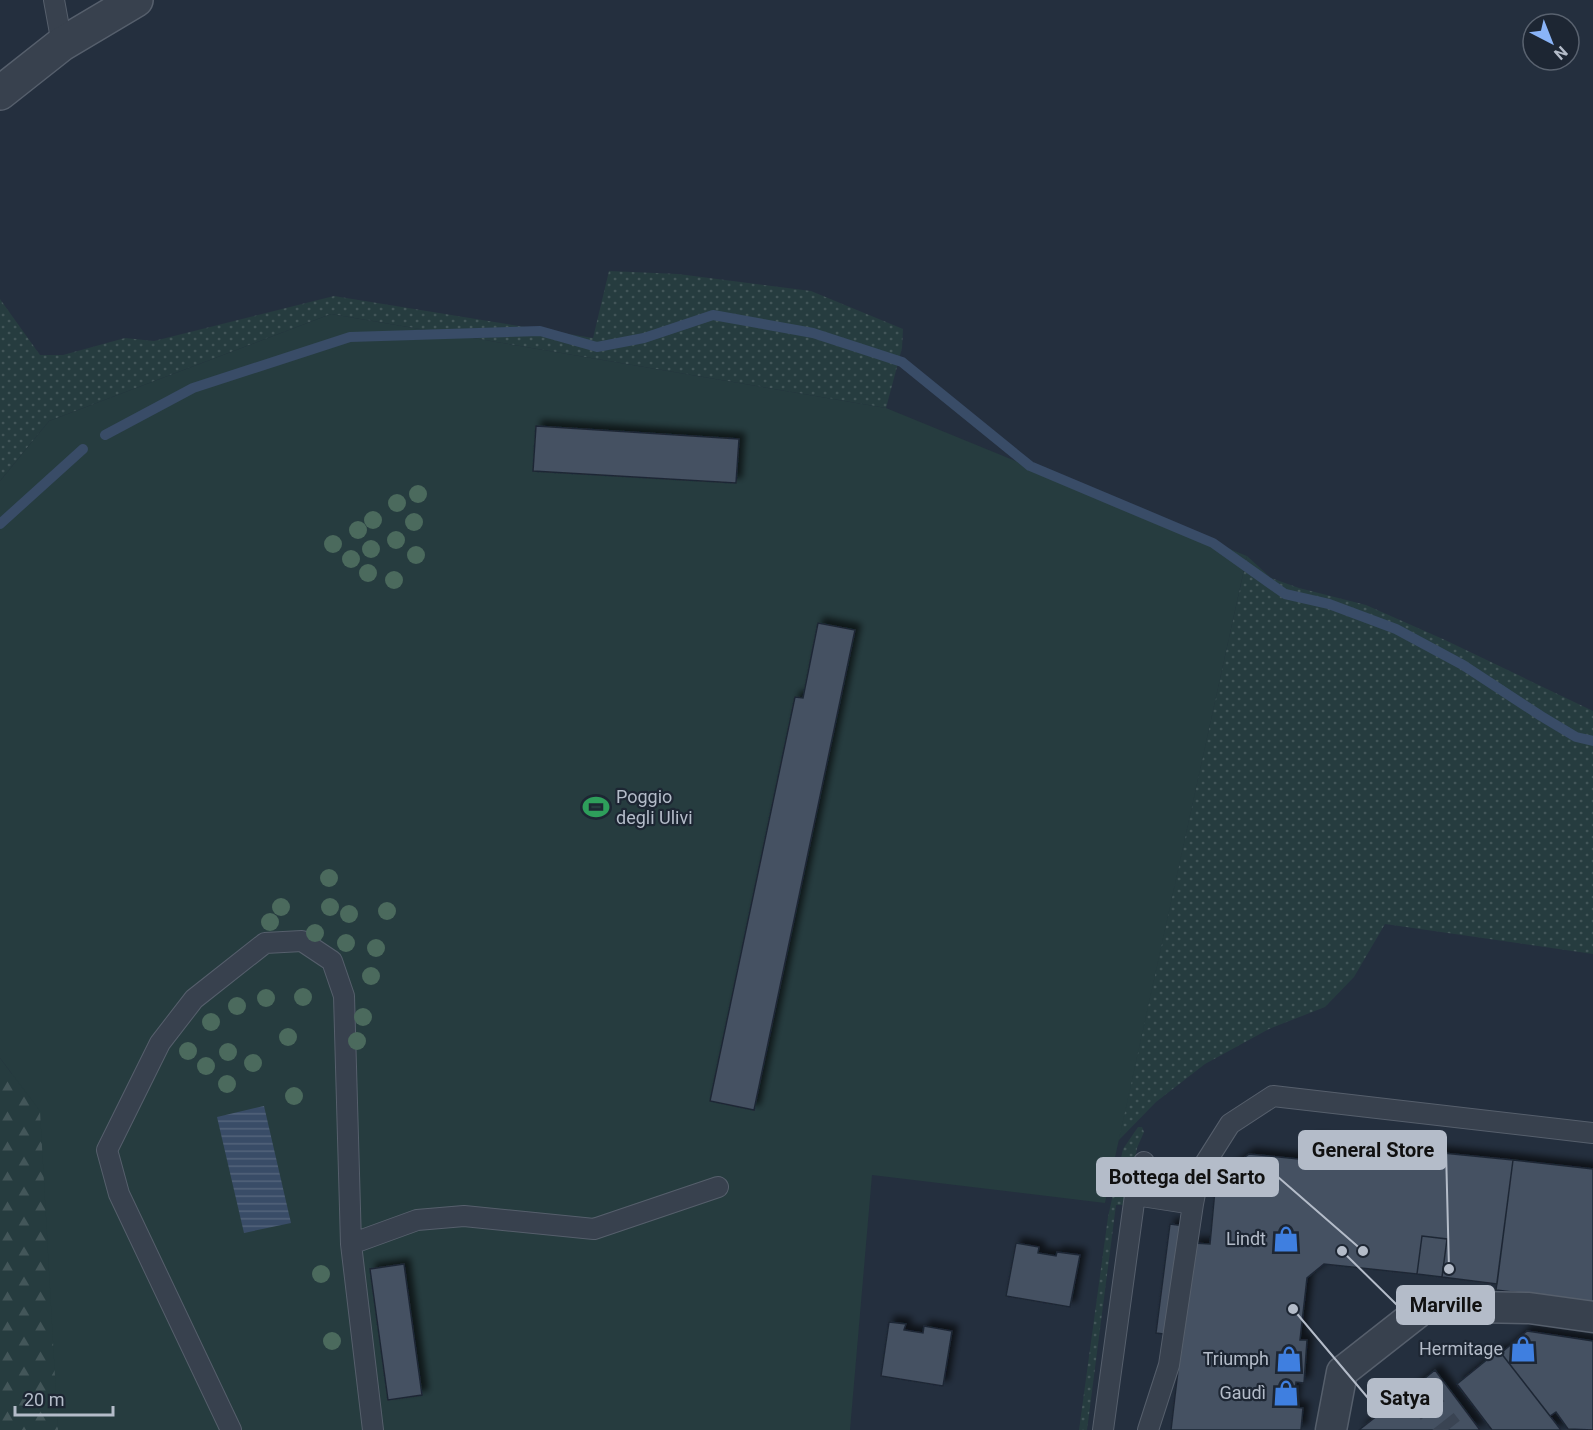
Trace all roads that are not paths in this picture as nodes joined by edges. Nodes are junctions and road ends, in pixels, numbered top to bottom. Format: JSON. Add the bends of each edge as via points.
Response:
{"nodes":[{"id":1,"x":54,"y":0,"type":"edge"},
{"id":2,"x":136,"y":0,"type":"edge"},
{"id":3,"x":62,"y":44,"type":"junction"},
{"id":4,"x":0,"y":93,"type":"edge"},
{"id":5,"x":1593,"y":1133,"type":"edge"},
{"id":6,"x":1144,"y":1162,"type":"dead end"},
{"id":7,"x":718,"y":1187,"type":"dead end"},
{"id":8,"x":1135,"y":1195,"type":"junction"},
{"id":9,"x":1193,"y":1204,"type":"junction"},
{"id":10,"x":351,"y":1244,"type":"junction"},
{"id":11,"x":1593,"y":1317,"type":"edge"},
{"id":12,"x":231,"y":1430,"type":"edge"},
{"id":13,"x":373,"y":1430,"type":"edge"},
{"id":14,"x":1103,"y":1430,"type":"edge"},
{"id":15,"x":1148,"y":1430,"type":"edge"},
{"id":16,"x":1330,"y":1430,"type":"edge"}],
"edges":[{"from":1,"to":3,"type":"lane"},
{"from":2,"to":3,"type":"street"},
{"from":3,"to":4,"type":"street"},
{"from":5,"to":9,"type":"lane","via":[[1273,1096],[1230,1124],[1199,1173]]},
{"from":6,"to":8,"type":"lane"},
{"from":7,"to":10,"type":"lane","via":[[594,1229],[464,1216],[417,1220]]},
{"from":8,"to":9,"type":"lane"},
{"from":8,"to":14,"type":"lane"},
{"from":9,"to":15,"type":"lane","via":[[1169,1365]]},
{"from":10,"to":12,"type":"lane","via":[[344,996],[332,961],[302,941],[265,944],[194,999],[160,1043],[107,1150],[119,1194]]},
{"from":10,"to":13,"type":"lane"},
{"from":11,"to":16,"type":"street","via":[[1529,1308],[1426,1306],[1342,1372]]}]}
